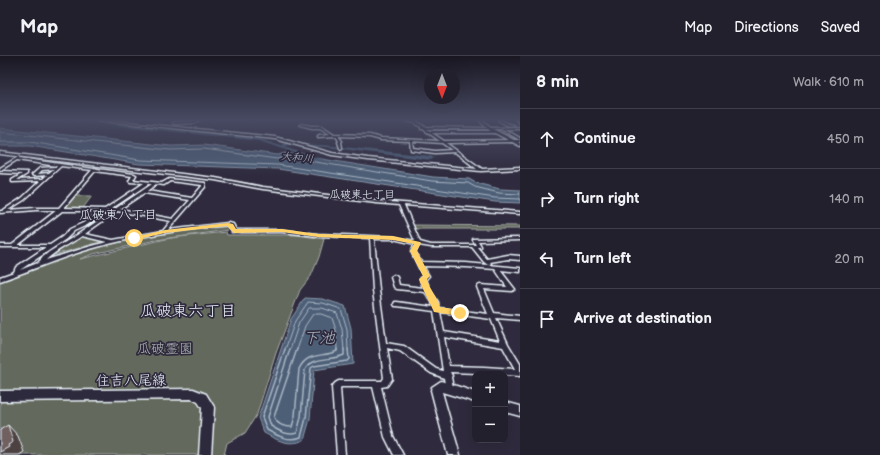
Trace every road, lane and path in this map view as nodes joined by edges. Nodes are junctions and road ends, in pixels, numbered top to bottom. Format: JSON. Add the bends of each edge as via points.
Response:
{"nodes":[{"id":1,"x":277,"y":139,"type":"edge"},
{"id":2,"x":339,"y":139,"type":"edge"},
{"id":3,"x":381,"y":139,"type":"joint"},
{"id":4,"x":438,"y":139,"type":"edge"},
{"id":5,"x":508,"y":139,"type":"edge"},
{"id":6,"x":398,"y":140,"type":"junction"},
{"id":7,"x":520,"y":140,"type":"edge"},
{"id":8,"x":411,"y":141,"type":"junction"},
{"id":9,"x":512,"y":141,"type":"junction"},
{"id":10,"x":442,"y":142,"type":"junction"},
{"id":11,"x":520,"y":145,"type":"edge"},
{"id":12,"x":381,"y":146,"type":"dead end"},
{"id":13,"x":399,"y":147,"type":"dead end"},
{"id":14,"x":341,"y":148,"type":"dead end"},
{"id":15,"x":456,"y":151,"type":"junction"},
{"id":16,"x":0,"y":153,"type":"edge"},
{"id":17,"x":22,"y":156,"type":"junction"},
{"id":18,"x":16,"y":158,"type":"junction"},
{"id":19,"x":60,"y":165,"type":"junction"},
{"id":20,"x":56,"y":168,"type":"junction"},
{"id":21,"x":520,"y":168,"type":"edge"},
{"id":22,"x":95,"y":169,"type":"junction"},
{"id":23,"x":0,"y":170,"type":"edge"},
{"id":24,"x":481,"y":170,"type":"junction"},
{"id":25,"x":50,"y":174,"type":"junction"},
{"id":26,"x":44,"y":180,"type":"junction"},
{"id":27,"x":148,"y":183,"type":"junction"},
{"id":28,"x":155,"y":184,"type":"junction"},
{"id":29,"x":143,"y":192,"type":"junction"},
{"id":30,"x":192,"y":200,"type":"junction"},
{"id":31,"x":401,"y":204,"type":"junction"},
{"id":32,"x":60,"y":210,"type":"junction"},
{"id":33,"x":107,"y":210,"type":"junction"},
{"id":34,"x":116,"y":210,"type":"junction"},
{"id":35,"x":1,"y":212,"type":"edge"},
{"id":36,"x":520,"y":213,"type":"edge"},
{"id":37,"x":174,"y":220,"type":"junction"},
{"id":38,"x":165,"y":231,"type":"junction"},
{"id":39,"x":83,"y":235,"type":"junction"},
{"id":40,"x":372,"y":238,"type":"junction"},
{"id":41,"x":520,"y":239,"type":"edge"},
{"id":42,"x":115,"y":242,"type":"junction"},
{"id":43,"x":418,"y":243,"type":"junction"},
{"id":44,"x":0,"y":246,"type":"edge"},
{"id":45,"x":13,"y":246,"type":"junction"},
{"id":46,"x":50,"y":246,"type":"junction"},
{"id":47,"x":473,"y":246,"type":"junction"},
{"id":48,"x":520,"y":258,"type":"edge"},
{"id":49,"x":486,"y":261,"type":"junction"},
{"id":50,"x":40,"y":264,"type":"junction"},
{"id":51,"x":420,"y":264,"type":"junction"},
{"id":52,"x":494,"y":268,"type":"junction"},
{"id":53,"x":520,"y":270,"type":"edge"},
{"id":54,"x":17,"y":272,"type":"junction"},
{"id":55,"x":394,"y":277,"type":"dead end"},
{"id":56,"x":0,"y":279,"type":"edge"},
{"id":57,"x":426,"y":290,"type":"junction"},
{"id":58,"x":397,"y":304,"type":"dead end"},
{"id":59,"x":437,"y":310,"type":"junction"},
{"id":60,"x":491,"y":316,"type":"junction"},
{"id":61,"x":520,"y":318,"type":"edge"},
{"id":62,"x":442,"y":334,"type":"junction"},
{"id":63,"x":383,"y":345,"type":"junction"},
{"id":64,"x":505,"y":345,"type":"junction"},
{"id":65,"x":520,"y":372,"type":"edge"},
{"id":66,"x":448,"y":378,"type":"junction"},
{"id":67,"x":376,"y":384,"type":"junction"},
{"id":68,"x":472,"y":395,"type":"edge"},
{"id":69,"x":0,"y":396,"type":"edge"},
{"id":70,"x":508,"y":407,"type":"edge"},
{"id":71,"x":520,"y":411,"type":"edge"},
{"id":72,"x":205,"y":455,"type":"edge"},
{"id":73,"x":341,"y":455,"type":"edge"},
{"id":74,"x":399,"y":455,"type":"edge"},
{"id":75,"x":454,"y":455,"type":"edge"}],
"edges":[{"from":1,"to":24,"type":"street","via":[[332,154],[368,160]]},
{"from":2,"to":14,"type":"street"},
{"from":3,"to":6,"type":"street"},
{"from":3,"to":12,"type":"street"},
{"from":4,"to":10,"type":"street"},
{"from":5,"to":9,"type":"main road"},
{"from":6,"to":8,"type":"street"},
{"from":6,"to":13,"type":"street"},
{"from":7,"to":9,"type":"street"},
{"from":8,"to":10,"type":"street"},
{"from":8,"to":15,"type":"street","via":[[412,149]]},
{"from":9,"to":10,"type":"street"},
{"from":9,"to":11,"type":"main road"},
{"from":10,"to":15,"type":"street"},
{"from":15,"to":24,"type":"street"},
{"from":16,"to":17,"type":"street"},
{"from":17,"to":18,"type":"street"},
{"from":17,"to":31,"type":"street"},
{"from":18,"to":19,"type":"street"},
{"from":18,"to":23,"type":"street"},
{"from":19,"to":20,"type":"street"},
{"from":19,"to":22,"type":"street"},
{"from":20,"to":25,"type":"street"},
{"from":20,"to":25,"type":"street","via":[[41,169],[34,175]]},
{"from":21,"to":24,"type":"street"},
{"from":22,"to":27,"type":"street","via":[[134,175],[130,182]]},
{"from":22,"to":32,"type":"street"},
{"from":23,"to":26,"type":"street","via":[[26,173],[14,181]]},
{"from":25,"to":26,"type":"street"},
{"from":26,"to":35,"type":"street","via":[[23,199]]},
{"from":27,"to":28,"type":"street"},
{"from":27,"to":33,"type":"street"},
{"from":28,"to":29,"type":"street"},
{"from":28,"to":30,"type":"street","via":[[163,184],[169,180],[204,184]]},
{"from":29,"to":30,"type":"street"},
{"from":29,"to":34,"type":"street"},
{"from":30,"to":37,"type":"street"},
{"from":31,"to":36,"type":"street"},
{"from":31,"to":43,"type":"street"},
{"from":32,"to":33,"type":"street"},
{"from":32,"to":35,"type":"street"},
{"from":32,"to":45,"type":"street"},
{"from":33,"to":34,"type":"street"},
{"from":33,"to":46,"type":"street"},
{"from":34,"to":37,"type":"street"},
{"from":34,"to":39,"type":"street"},
{"from":37,"to":38,"type":"street"},
{"from":38,"to":40,"type":"street","via":[[228,224],[234,231],[282,230]]},
{"from":38,"to":42,"type":"street"},
{"from":39,"to":42,"type":"street"},
{"from":39,"to":50,"type":"street","via":[[44,258]]},
{"from":40,"to":43,"type":"street","via":[[393,238]]},
{"from":40,"to":63,"type":"street"},
{"from":41,"to":47,"type":"street","via":[[475,240],[480,246]]},
{"from":42,"to":50,"type":"street"},
{"from":43,"to":47,"type":"street","via":[[431,246]]},
{"from":43,"to":51,"type":"street","via":[[413,251]]},
{"from":44,"to":45,"type":"street"},
{"from":45,"to":46,"type":"street"},
{"from":46,"to":54,"type":"street","via":[[18,268]]},
{"from":47,"to":49,"type":"street"},
{"from":48,"to":49,"type":"street","via":[[508,257]]},
{"from":49,"to":52,"type":"street"},
{"from":50,"to":54,"type":"street"},
{"from":51,"to":52,"type":"street","via":[[466,264]]},
{"from":51,"to":57,"type":"street","via":[[426,276],[423,279]]},
{"from":52,"to":53,"type":"street"},
{"from":52,"to":60,"type":"street","via":[[512,289],[480,287]]},
{"from":54,"to":56,"type":"street"},
{"from":55,"to":57,"type":"street","via":[[397,287]]},
{"from":57,"to":59,"type":"street","via":[[435,302]]},
{"from":58,"to":59,"type":"street"},
{"from":59,"to":60,"type":"street"},
{"from":59,"to":62,"type":"street"},
{"from":60,"to":61,"type":"street"},
{"from":60,"to":64,"type":"street"},
{"from":62,"to":64,"type":"street"},
{"from":62,"to":66,"type":"street"},
{"from":63,"to":66,"type":"street","via":[[402,348]]},
{"from":63,"to":67,"type":"street","via":[[388,379],[384,384]]},
{"from":64,"to":65,"type":"street"},
{"from":65,"to":66,"type":"street","via":[[484,370]]},
{"from":66,"to":68,"type":"main road"},
{"from":66,"to":75,"type":"main road","via":[[436,390]]},
{"from":67,"to":73,"type":"street","via":[[339,384],[336,387]]},
{"from":67,"to":74,"type":"street","via":[[389,437]]},
{"from":69,"to":72,"type":"main road","name":"住吉八尾線","via":[[193,394],[202,398],[208,407]]},
{"from":70,"to":71,"type":"main road"}]}
